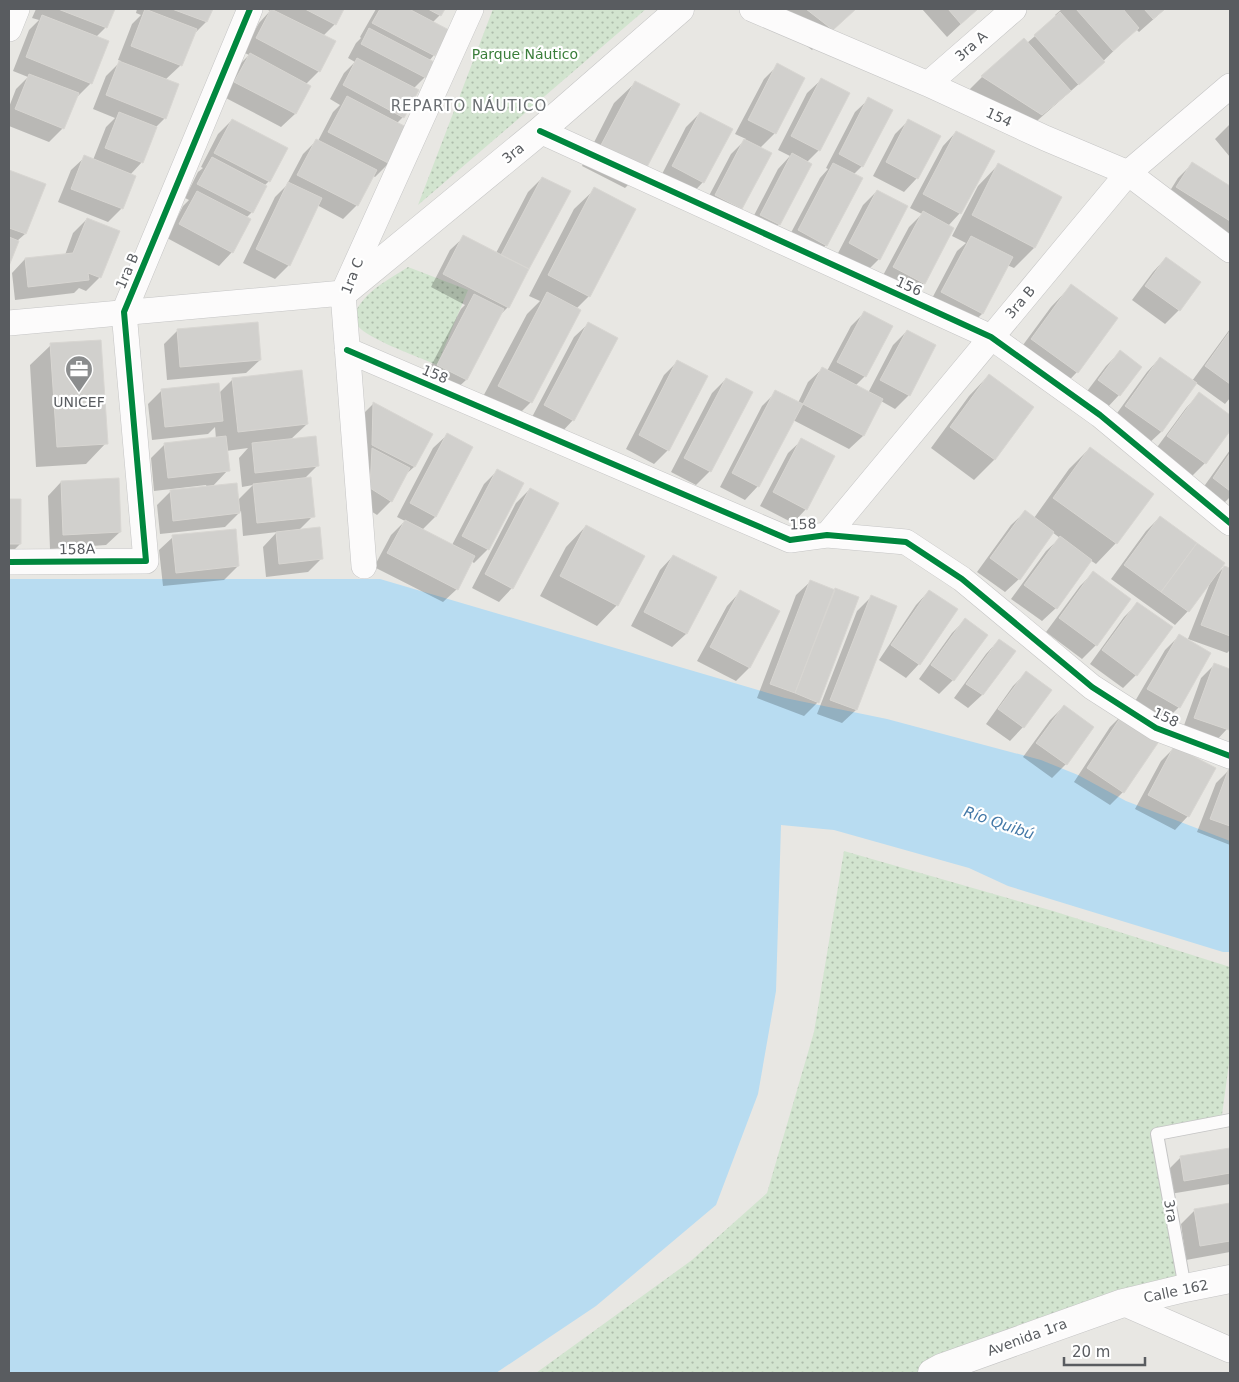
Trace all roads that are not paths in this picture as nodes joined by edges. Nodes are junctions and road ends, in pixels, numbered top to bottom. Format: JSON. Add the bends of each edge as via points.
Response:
{"nodes":[{"id":1,"x":17,"y":9,"type":"edge"},
{"id":2,"x":250,"y":9,"type":"edge"},
{"id":3,"x":471,"y":9,"type":"edge"},
{"id":4,"x":680,"y":9,"type":"edge"},
{"id":5,"x":752,"y":9,"type":"edge"},
{"id":6,"x":1014,"y":9,"type":"edge"},
{"id":7,"x":9,"y":28,"type":"edge"},
{"id":8,"x":928,"y":84,"type":"junction"},
{"id":9,"x":1230,"y":86,"type":"edge"},
{"id":10,"x":540,"y":131,"type":"junction"},
{"id":11,"x":1128,"y":173,"type":"junction"},
{"id":12,"x":1230,"y":250,"type":"edge"},
{"id":13,"x":343,"y":293,"type":"junction"},
{"id":14,"x":124,"y":312,"type":"junction"},
{"id":15,"x":9,"y":323,"type":"edge"},
{"id":16,"x":991,"y":337,"type":"junction"},
{"id":17,"x":347,"y":350,"type":"junction"},
{"id":18,"x":1230,"y":523,"type":"edge"},
{"id":19,"x":827,"y":535,"type":"junction"},
{"id":20,"x":146,"y":561,"type":"joint"},
{"id":21,"x":9,"y":562,"type":"edge"},
{"id":22,"x":364,"y":566,"type":"dead end"},
{"id":23,"x":1230,"y":756,"type":"edge"},
{"id":24,"x":1230,"y":1120,"type":"edge"},
{"id":25,"x":1230,"y":1280,"type":"edge"},
{"id":26,"x":1186,"y":1288,"type":"junction"},
{"id":27,"x":1122,"y":1303,"type":"junction"},
{"id":28,"x":1230,"y":1350,"type":"edge"},
{"id":29,"x":932,"y":1373,"type":"edge"}],
"edges":[{"from":1,"to":7,"type":"street"},
{"from":2,"to":14,"type":"street","name":"1ra B"},
{"from":3,"to":13,"type":"street","name":"1ra C"},
{"from":4,"to":10,"type":"street","name":"3ra"},
{"from":5,"to":8,"type":"street","name":"154"},
{"from":6,"to":8,"type":"street","name":"3ra A"},
{"from":8,"to":11,"type":"street","name":"154"},
{"from":9,"to":11,"type":"street","name":"3ra B"},
{"from":10,"to":13,"type":"street","name":"3ra"},
{"from":10,"to":16,"type":"street","name":"156"},
{"from":11,"to":12,"type":"street","name":"154"},
{"from":11,"to":16,"type":"street","name":"3ra B"},
{"from":13,"to":14,"type":"street"},
{"from":13,"to":17,"type":"street","name":"1ra C"},
{"from":14,"to":15,"type":"street"},
{"from":14,"to":20,"type":"street","name":"1ra B"},
{"from":16,"to":18,"type":"street","name":"156","via":[[1100,415]]},
{"from":16,"to":19,"type":"street","name":"3ra B"},
{"from":17,"to":19,"type":"street","name":"158","via":[[790,540]]},
{"from":17,"to":22,"type":"street","name":"1ra C"},
{"from":19,"to":23,"type":"street","name":"158","via":[[906,542],[962,579],[1092,687],[1156,728]]},
{"from":20,"to":21,"type":"street","name":"158A"},
{"from":24,"to":26,"type":"lane","name":"3ra","via":[[1158,1134]]},
{"from":25,"to":26,"type":"street","name":"Calle 162"},
{"from":26,"to":27,"type":"street","name":"Calle 162"},
{"from":27,"to":28,"type":"street"},
{"from":27,"to":29,"type":"street","name":"Avenida 1ra"}]}
